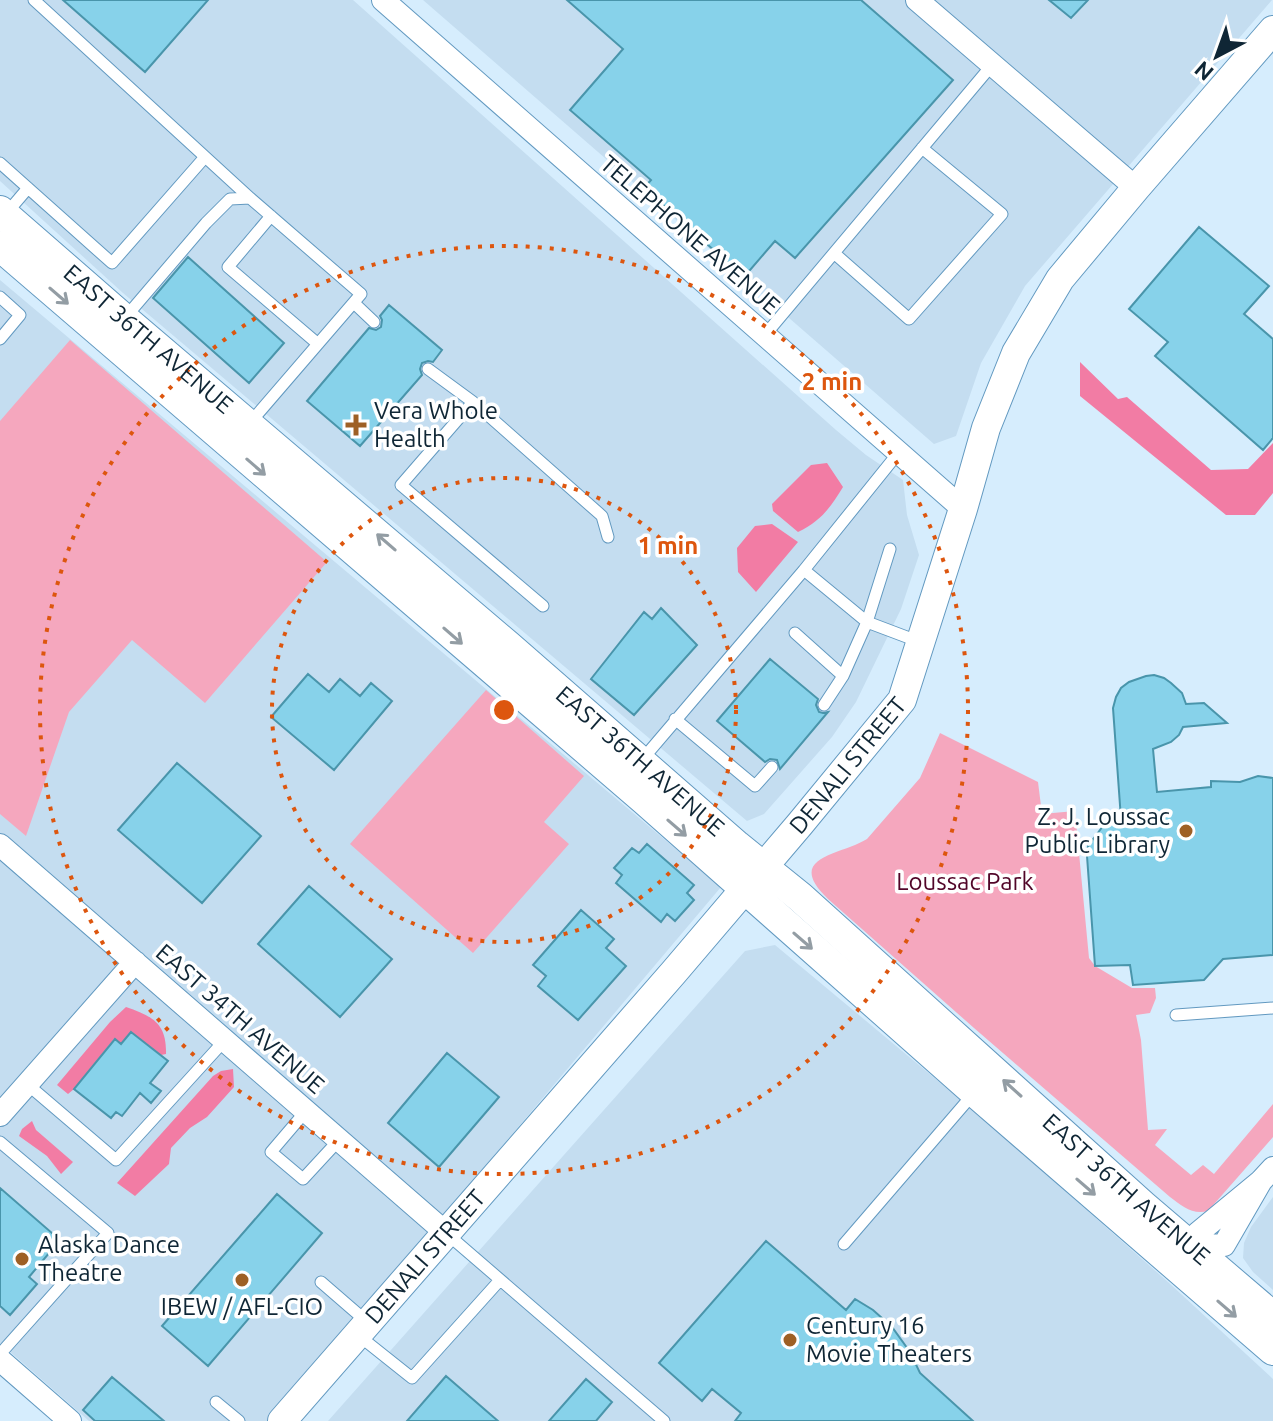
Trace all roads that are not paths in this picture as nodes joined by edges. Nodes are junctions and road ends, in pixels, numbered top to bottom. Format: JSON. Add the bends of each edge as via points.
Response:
{"nodes":[{"id":1,"x":34,"y":0,"type":"edge"},
{"id":2,"x":383,"y":0,"type":"edge"},
{"id":3,"x":917,"y":0,"type":"edge"},
{"id":4,"x":1273,"y":30,"type":"edge"},
{"id":5,"x":992,"y":65,"type":"junction"},
{"id":6,"x":922,"y":148,"type":"junction"},
{"id":7,"x":205,"y":157,"type":"junction"},
{"id":8,"x":0,"y":163,"type":"edge"},
{"id":9,"x":28,"y":188,"type":"junction"},
{"id":10,"x":1136,"y":188,"type":"junction"},
{"id":11,"x":250,"y":198,"type":"junction"},
{"id":12,"x":2,"y":214,"type":"edge"},
{"id":13,"x":271,"y":216,"type":"junction"},
{"id":14,"x":0,"y":246,"type":"edge"},
{"id":15,"x":834,"y":253,"type":"junction"},
{"id":16,"x":0,"y":297,"type":"edge"},
{"id":17,"x":354,"y":303,"type":"junction"},
{"id":18,"x":374,"y":322,"type":"dead end"},
{"id":19,"x":113,"y":326,"type":"junction"},
{"id":20,"x":765,"y":335,"type":"junction"},
{"id":21,"x":0,"y":339,"type":"edge"},
{"id":22,"x":318,"y":344,"type":"junction"},
{"id":23,"x":428,"y":369,"type":"dead end"},
{"id":24,"x":473,"y":402,"type":"junction"},
{"id":25,"x":249,"y":424,"type":"junction"},
{"id":26,"x":899,"y":452,"type":"junction"},
{"id":27,"x":963,"y":509,"type":"junction"},
{"id":28,"x":608,"y":537,"type":"dead end"},
{"id":29,"x":890,"y":549,"type":"dead end"},
{"id":30,"x":804,"y":570,"type":"junction"},
{"id":31,"x":543,"y":606,"type":"dead end"},
{"id":32,"x":867,"y":622,"type":"junction"},
{"id":33,"x":795,"y":633,"type":"dead end"},
{"id":34,"x":920,"y":642,"type":"junction"},
{"id":35,"x":843,"y":676,"type":"junction"},
{"id":36,"x":824,"y":705,"type":"dead end"},
{"id":37,"x":675,"y":719,"type":"junction"},
{"id":38,"x":641,"y":761,"type":"junction"},
{"id":39,"x":772,"y":767,"type":"dead end"},
{"id":40,"x":0,"y":845,"type":"edge"},
{"id":41,"x":754,"y":878,"type":"junction"},
{"id":42,"x":135,"y":962,"type":"junction"},
{"id":43,"x":1273,"y":1008,"type":"edge"},
{"id":44,"x":1176,"y":1015,"type":"dead end"},
{"id":45,"x":225,"y":1040,"type":"junction"},
{"id":46,"x":27,"y":1084,"type":"junction"},
{"id":47,"x":975,"y":1092,"type":"junction"},
{"id":48,"x":2,"y":1110,"type":"edge"},
{"id":49,"x":306,"y":1111,"type":"junction"},
{"id":50,"x":339,"y":1140,"type":"junction"},
{"id":51,"x":0,"y":1142,"type":"edge"},
{"id":52,"x":1267,"y":1174,"type":"edge"},
{"id":53,"x":446,"y":1233,"type":"junction"},
{"id":54,"x":844,"y":1244,"type":"dead end"},
{"id":55,"x":1193,"y":1255,"type":"junction"},
{"id":56,"x":500,"y":1280,"type":"junction"},
{"id":57,"x":321,"y":1282,"type":"dead end"},
{"id":58,"x":1273,"y":1317,"type":"edge"},
{"id":59,"x":363,"y":1328,"type":"junction"},
{"id":60,"x":1273,"y":1350,"type":"edge"},
{"id":61,"x":0,"y":1357,"type":"edge"},
{"id":62,"x":216,"y":1402,"type":"dead end"},
{"id":63,"x":70,"y":1421,"type":"edge"},
{"id":64,"x":239,"y":1421,"type":"edge"},
{"id":65,"x":282,"y":1421,"type":"edge"},
{"id":66,"x":664,"y":1421,"type":"edge"}],
"edges":[{"from":1,"to":7,"type":"lane"},
{"from":2,"to":20,"type":"street","name":"TELEPHONE AVENUE"},
{"from":3,"to":5,"type":"street"},
{"from":4,"to":10,"type":"street","name":"DENALI STREET"},
{"from":5,"to":6,"type":"lane"},
{"from":5,"to":10,"type":"street"},
{"from":6,"to":15,"type":"lane"},
{"from":6,"to":15,"type":"lane","via":[[1002,214],[909,319]]},
{"from":7,"to":9,"type":"lane","via":[[112,263]]},
{"from":7,"to":11,"type":"lane"},
{"from":8,"to":9,"type":"lane"},
{"from":9,"to":12,"type":"lane"},
{"from":10,"to":27,"type":"street","name":"DENALI STREET","via":[[1060,279],[1016,353],[986,428]]},
{"from":11,"to":13,"type":"lane"},
{"from":11,"to":19,"type":"lane","via":[[230,199]]},
{"from":12,"to":19,"type":"main road","name":"EAST 36TH AVENUE"},
{"from":13,"to":17,"type":"lane","via":[[361,294]]},
{"from":13,"to":22,"type":"lane","via":[[228,267]]},
{"from":14,"to":19,"type":"main road","name":"EAST 36TH AVENUE","one_way":true},
{"from":15,"to":20,"type":"lane"},
{"from":16,"to":21,"type":"lane","via":[[20,315]]},
{"from":17,"to":18,"type":"lane"},
{"from":17,"to":22,"type":"lane"},
{"from":19,"to":25,"type":"main road","name":"EAST 36TH AVENUE","via":[[234,425]]},
{"from":19,"to":41,"type":"main road","name":"EAST 36TH AVENUE","one_way":true,"via":[[645,800]]},
{"from":20,"to":26,"type":"street","name":"TELEPHONE AVENUE"},
{"from":22,"to":25,"type":"lane"},
{"from":23,"to":24,"type":"lane"},
{"from":24,"to":28,"type":"lane","via":[[602,516]]},
{"from":24,"to":31,"type":"lane","via":[[401,485]]},
{"from":38,"to":25,"type":"main road","name":"EAST 36TH AVENUE","one_way":true},
{"from":26,"to":27,"type":"street","name":"TELEPHONE AVENUE"},
{"from":26,"to":30,"type":"lane"},
{"from":27,"to":34,"type":"street","name":"DENALI STREET"},
{"from":29,"to":32,"type":"lane"},
{"from":30,"to":32,"type":"lane"},
{"from":30,"to":37,"type":"lane"},
{"from":32,"to":34,"type":"lane"},
{"from":32,"to":35,"type":"lane"},
{"from":33,"to":35,"type":"lane"},
{"from":34,"to":41,"type":"street","name":"DENALI STREET","via":[[902,700]]},
{"from":35,"to":36,"type":"lane"},
{"from":37,"to":38,"type":"lane"},
{"from":37,"to":39,"type":"lane","via":[[755,786]]},
{"from":38,"to":41,"type":"main road","name":"EAST 36TH AVENUE"},
{"from":40,"to":42,"type":"street","name":"EAST 34TH AVENUE"},
{"from":41,"to":47,"type":"main road","name":"EAST 36TH AVENUE","one_way":true},
{"from":41,"to":53,"type":"street","name":"DENALI STREET"},
{"from":55,"to":41,"type":"main road","name":"EAST 36TH AVENUE","one_way":true,"via":[[800,897]]},
{"from":42,"to":45,"type":"street","name":"EAST 34TH AVENUE"},
{"from":42,"to":46,"type":"street"},
{"from":43,"to":44,"type":"lane"},
{"from":45,"to":46,"type":"lane","via":[[116,1160]]},
{"from":45,"to":49,"type":"street","name":"EAST 34TH AVENUE"},
{"from":46,"to":48,"type":"street"},
{"from":47,"to":54,"type":"lane"},
{"from":47,"to":55,"type":"main road","name":"EAST 36TH AVENUE","one_way":true},
{"from":49,"to":50,"type":"street","name":"EAST 34TH AVENUE"},
{"from":49,"to":50,"type":"lane","via":[[271,1152],[303,1179]]},
{"from":50,"to":53,"type":"street","name":"EAST 34TH AVENUE"},
{"from":51,"to":61,"type":"lane","via":[[108,1233]]},
{"from":52,"to":55,"type":"street","via":[[1198,1233]]},
{"from":53,"to":56,"type":"lane"},
{"from":53,"to":59,"type":"street","name":"DENALI STREET"},
{"from":55,"to":58,"type":"main road","name":"EAST 36TH AVENUE"},
{"from":55,"to":60,"type":"main road","name":"EAST 36TH AVENUE","one_way":true},
{"from":56,"to":59,"type":"lane","via":[[412,1378]]},
{"from":56,"to":66,"type":"lane"},
{"from":57,"to":59,"type":"lane"},
{"from":59,"to":65,"type":"street","name":"DENALI STREET"},
{"from":61,"to":63,"type":"street"},
{"from":62,"to":64,"type":"lane"}]}
